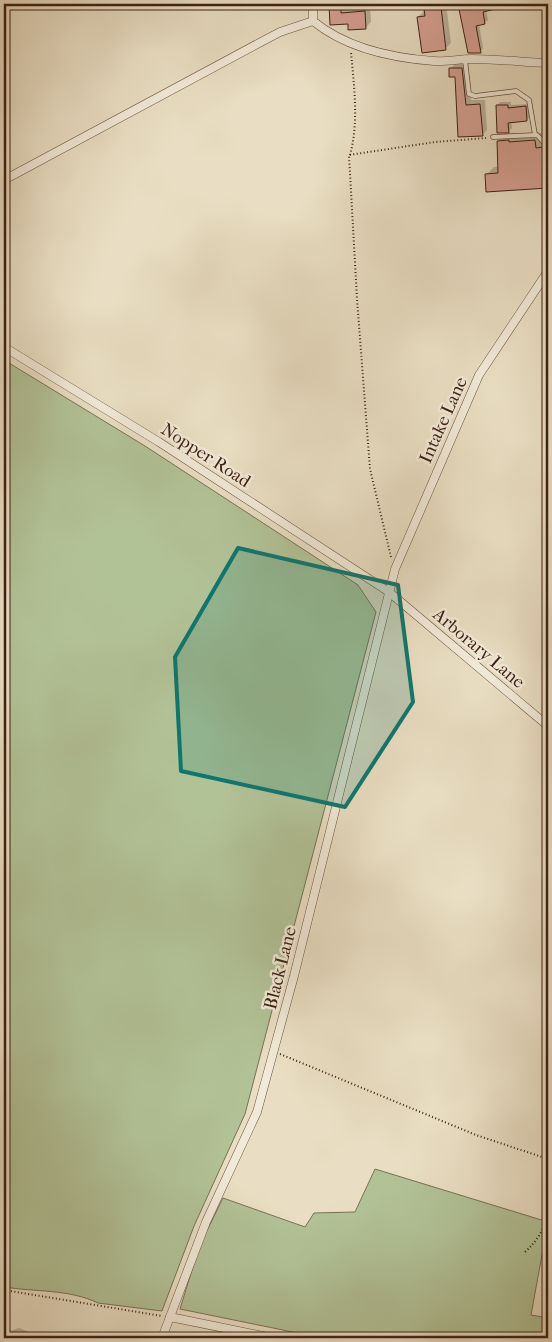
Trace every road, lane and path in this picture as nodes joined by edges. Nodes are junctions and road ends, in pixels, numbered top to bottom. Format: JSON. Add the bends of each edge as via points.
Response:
{"nodes":[{"id":1,"x":313,"y":4,"type":"edge"},
{"id":2,"x":312,"y":21,"type":"junction"},
{"id":3,"x":350,"y":43,"type":"junction"},
{"id":4,"x":465,"y":60,"type":"junction"},
{"id":5,"x":548,"y":63,"type":"edge"},
{"id":6,"x":534,"y":135,"type":"junction"},
{"id":7,"x":493,"y":137,"type":"joint"},
{"id":8,"x":548,"y":147,"type":"edge"},
{"id":9,"x":350,"y":155,"type":"junction"},
{"id":10,"x":4,"y":180,"type":"edge"},
{"id":11,"x":548,"y":271,"type":"edge"},
{"id":12,"x":4,"y":347,"type":"edge"},
{"id":13,"x":395,"y":569,"type":"junction"},
{"id":14,"x":389,"y":592,"type":"junction"},
{"id":15,"x":548,"y":726,"type":"edge"},
{"id":16,"x":274,"y":1051,"type":"junction"},
{"id":17,"x":548,"y":1159,"type":"edge"},
{"id":18,"x":548,"y":1216,"type":"edge"},
{"id":19,"x":525,"y":1252,"type":"dead end"},
{"id":20,"x":4,"y":1290,"type":"edge"},
{"id":21,"x":170,"y":1317,"type":"junction"},
{"id":22,"x":162,"y":1338,"type":"edge"},
{"id":23,"x":273,"y":1338,"type":"edge"}],
"edges":[{"from":1,"to":2,"type":"street"},
{"from":2,"to":3,"type":"street"},
{"from":2,"to":10,"type":"street","via":[[280,32]]},
{"from":3,"to":4,"type":"street","via":[[382,54],[435,61]]},
{"from":3,"to":9,"type":"path","via":[[355,92],[354,140]]},
{"from":4,"to":5,"type":"street"},
{"from":4,"to":6,"type":"lane","via":[[469,94],[516,91],[529,100]]},
{"from":6,"to":7,"type":"lane"},
{"from":6,"to":8,"type":"lane"},
{"from":7,"to":9,"type":"path"},
{"from":9,"to":13,"type":"path","via":[[370,469]]},
{"from":11,"to":13,"type":"street","name":"Intake Lane","via":[[479,375]]},
{"from":12,"to":14,"type":"street","name":"Nopper Road","via":[[159,442]]},
{"from":13,"to":14,"type":"street","name":"Intake Lane"},
{"from":14,"to":15,"type":"street","name":"Arborary Lane"},
{"from":14,"to":16,"type":"street","name":"Black Lane"},
{"from":16,"to":17,"type":"path","via":[[476,1135]]},
{"from":16,"to":21,"type":"street","name":"Black Lane","via":[[257,1112],[206,1222]]},
{"from":18,"to":19,"type":"path","via":[[544,1230]]},
{"from":20,"to":21,"type":"path"},
{"from":21,"to":22,"type":"street","name":"Black Lane"},
{"from":21,"to":23,"type":"street"}]}
